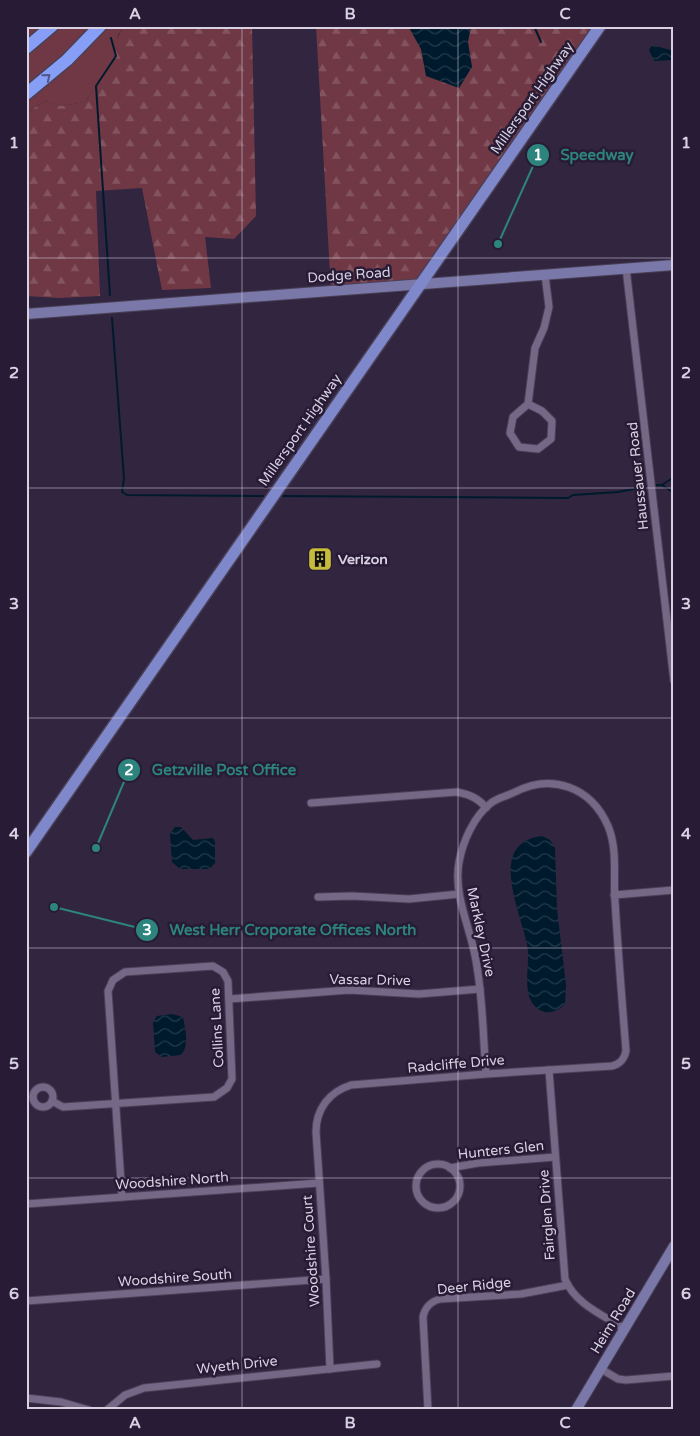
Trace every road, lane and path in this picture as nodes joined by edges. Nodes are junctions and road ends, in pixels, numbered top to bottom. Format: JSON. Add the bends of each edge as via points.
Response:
{"nodes":[{"id":1,"x":52,"y":26,"type":"edge"},
{"id":2,"x":100,"y":26,"type":"edge"},
{"id":3,"x":600,"y":26,"type":"edge"},
{"id":4,"x":26,"y":48,"type":"edge"},
{"id":5,"x":26,"y":94,"type":"edge"},
{"id":6,"x":674,"y":265,"type":"edge"},
{"id":7,"x":626,"y":268,"type":"junction"},
{"id":8,"x":546,"y":274,"type":"junction"},
{"id":9,"x":422,"y":284,"type":"junction"},
{"id":10,"x":26,"y":314,"type":"edge"},
{"id":11,"x":528,"y":404,"type":"junction"},
{"id":12,"x":674,"y":681,"type":"edge"},
{"id":13,"x":311,"y":803,"type":"dead end"},
{"id":14,"x":486,"y":808,"type":"junction"},
{"id":15,"x":26,"y":852,"type":"edge"},
{"id":16,"x":674,"y":890,"type":"edge"},
{"id":17,"x":459,"y":894,"type":"junction"},
{"id":18,"x":614,"y":895,"type":"junction"},
{"id":19,"x":318,"y":897,"type":"dead end"},
{"id":20,"x":480,"y":989,"type":"junction"},
{"id":21,"x":229,"y":1000,"type":"junction"},
{"id":22,"x":549,"y":1070,"type":"junction"},
{"id":23,"x":486,"y":1074,"type":"junction"},
{"id":24,"x":52,"y":1101,"type":"dead end"},
{"id":25,"x":115,"y":1104,"type":"junction"},
{"id":26,"x":316,"y":1132,"type":"joint"},
{"id":27,"x":555,"y":1157,"type":"junction"},
{"id":28,"x":450,"y":1168,"type":"junction"},
{"id":29,"x":319,"y":1183,"type":"junction"},
{"id":30,"x":122,"y":1197,"type":"junction"},
{"id":31,"x":26,"y":1204,"type":"edge"},
{"id":32,"x":674,"y":1246,"type":"edge"},
{"id":33,"x":326,"y":1279,"type":"junction"},
{"id":34,"x":568,"y":1285,"type":"junction"},
{"id":35,"x":26,"y":1301,"type":"edge"},
{"id":36,"x":625,"y":1329,"type":"junction"},
{"id":37,"x":377,"y":1364,"type":"dead end"},
{"id":38,"x":330,"y":1369,"type":"junction"},
{"id":39,"x":601,"y":1369,"type":"junction"},
{"id":40,"x":674,"y":1376,"type":"edge"},
{"id":41,"x":26,"y":1398,"type":"edge"},
{"id":42,"x":89,"y":1410,"type":"edge"},
{"id":43,"x":107,"y":1410,"type":"edge"},
{"id":44,"x":428,"y":1410,"type":"edge"},
{"id":45,"x":576,"y":1410,"type":"edge"}],
"edges":[{"from":1,"to":4,"type":"highway"},
{"from":5,"to":2,"type":"highway","one_way":true,"via":[[67,60]]},
{"from":3,"to":9,"type":"main road","name":"Millersport Highway"},
{"from":6,"to":7,"type":"street","name":"Dodge Road"},
{"from":7,"to":8,"type":"street","name":"Dodge Road"},
{"from":7,"to":12,"type":"street","name":"Haussauer Road"},
{"from":8,"to":9,"type":"street","name":"Dodge Road"},
{"from":8,"to":11,"type":"street","via":[[549,307],[535,348]]},
{"from":9,"to":10,"type":"street","name":"Dodge Road"},
{"from":9,"to":15,"type":"main road","name":"Millersport Highway"},
{"from":11,"to":11,"type":"street","via":[[513,417],[510,433],[520,447],[538,449],[551,439],[552,422],[542,411]]},
{"from":13,"to":14,"type":"street","via":[[456,792],[469,795]]},
{"from":14,"to":17,"type":"street","name":"Markley Drive","via":[[462,849]]},
{"from":14,"to":18,"type":"street","name":"Markley Drive","via":[[492,802],[536,784],[556,783],[582,794],[604,817],[611,834],[615,857]]},
{"from":16,"to":18,"type":"street"},
{"from":17,"to":19,"type":"street","via":[[409,899]]},
{"from":17,"to":20,"type":"street","name":"Markley Drive"},
{"from":18,"to":22,"type":"street","name":"Radcliffe Drive","via":[[626,1059],[612,1066]]},
{"from":20,"to":21,"type":"street","name":"Vassar Drive","via":[[419,994],[349,990]]},
{"from":20,"to":23,"type":"street","name":"Markley Drive"},
{"from":21,"to":25,"type":"street","name":"Collins Lane","via":[[232,1078],[227,1088],[214,1097]]},
{"from":21,"to":25,"type":"street","name":"Collins Lane","via":[[228,981],[223,972],[213,966],[125,972],[113,980],[108,990]]},
{"from":22,"to":23,"type":"street","name":"Radcliffe Drive"},
{"from":22,"to":27,"type":"street","name":"Fairglen Drive"},
{"from":23,"to":26,"type":"street","name":"Radcliffe Drive","via":[[344,1088],[324,1103],[317,1117]]},
{"from":24,"to":25,"type":"street","via":[[64,1107]]},
{"from":25,"to":30,"type":"street","name":"Collins Lane"},
{"from":26,"to":29,"type":"street","name":"Woodshire Court"},
{"from":27,"to":28,"type":"street","name":"Hunters Glen"},
{"from":27,"to":34,"type":"street","name":"Fairglen Drive"},
{"from":28,"to":28,"type":"street","name":"Hunters Glen","via":[[436,1164],[428,1166],[418,1177],[416,1191],[425,1204],[438,1208],[456,1199],[458,1179]]},
{"from":29,"to":30,"type":"street","name":"Woodshire North"},
{"from":29,"to":33,"type":"street","name":"Woodshire Court"},
{"from":30,"to":31,"type":"street","name":"Woodshire North"},
{"from":32,"to":36,"type":"street","name":"Heim Road"},
{"from":33,"to":35,"type":"street","name":"Woodshire South"},
{"from":33,"to":38,"type":"street","name":"Woodshire Court"},
{"from":34,"to":36,"type":"street","via":[[580,1301]]},
{"from":34,"to":44,"type":"street","name":"Deer Ridge","via":[[521,1294],[440,1299],[430,1303],[423,1317]]},
{"from":36,"to":39,"type":"street","name":"Heim Road"},
{"from":37,"to":38,"type":"street","name":"Wyeth Drive"},
{"from":38,"to":43,"type":"street","name":"Wyeth Drive","via":[[144,1388],[125,1395]]},
{"from":39,"to":40,"type":"street","via":[[626,1380]]},
{"from":39,"to":45,"type":"street","name":"Heim Road"},
{"from":41,"to":42,"type":"street","via":[[61,1402]]}]}
